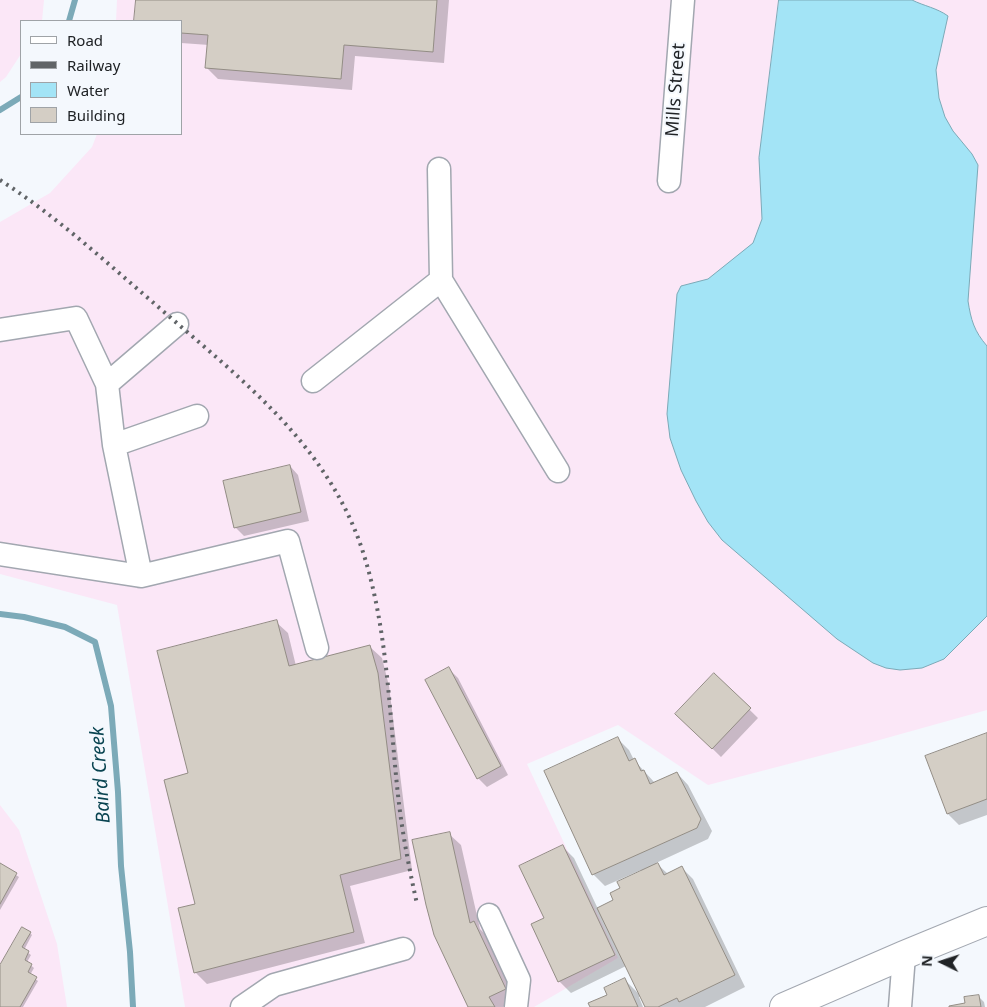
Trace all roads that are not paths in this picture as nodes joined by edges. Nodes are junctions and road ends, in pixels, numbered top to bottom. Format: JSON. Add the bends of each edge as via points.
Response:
{"nodes":[{"id":1,"x":683,"y":0,"type":"edge"},
{"id":2,"x":439,"y":169,"type":"dead end"},
{"id":3,"x":669,"y":181,"type":"dead end"},
{"id":4,"x":441,"y":280,"type":"junction"},
{"id":5,"x":177,"y":324,"type":"dead end"},
{"id":6,"x":0,"y":330,"type":"edge"},
{"id":7,"x":313,"y":381,"type":"dead end"},
{"id":8,"x":107,"y":384,"type":"junction"},
{"id":9,"x":197,"y":416,"type":"dead end"},
{"id":10,"x":114,"y":445,"type":"junction"},
{"id":11,"x":558,"y":472,"type":"dead end"},
{"id":12,"x":0,"y":554,"type":"edge"},
{"id":13,"x":141,"y":576,"type":"junction"},
{"id":14,"x":317,"y":648,"type":"dead end"},
{"id":15,"x":489,"y":915,"type":"dead end"},
{"id":16,"x":987,"y":921,"type":"edge"},
{"id":17,"x":403,"y":949,"type":"dead end"},
{"id":18,"x":904,"y":954,"type":"junction"},
{"id":19,"x":242,"y":1007,"type":"edge"},
{"id":20,"x":516,"y":1007,"type":"edge"},
{"id":21,"x":784,"y":1007,"type":"edge"},
{"id":22,"x":900,"y":1007,"type":"edge"}],
"edges":[{"from":1,"to":3,"type":"street","name":"Mills Street"},
{"from":2,"to":4,"type":"street"},
{"from":4,"to":7,"type":"street"},
{"from":4,"to":11,"type":"street"},
{"from":5,"to":8,"type":"street"},
{"from":6,"to":8,"type":"street","via":[[76,318]]},
{"from":8,"to":10,"type":"street"},
{"from":9,"to":10,"type":"street"},
{"from":10,"to":13,"type":"street"},
{"from":12,"to":13,"type":"street"},
{"from":13,"to":14,"type":"street","via":[[288,541]]},
{"from":15,"to":20,"type":"street","via":[[519,980]]},
{"from":16,"to":18,"type":"main road"},
{"from":17,"to":19,"type":"street","via":[[274,985]]},
{"from":18,"to":21,"type":"main road"},
{"from":18,"to":22,"type":"street"}]}
